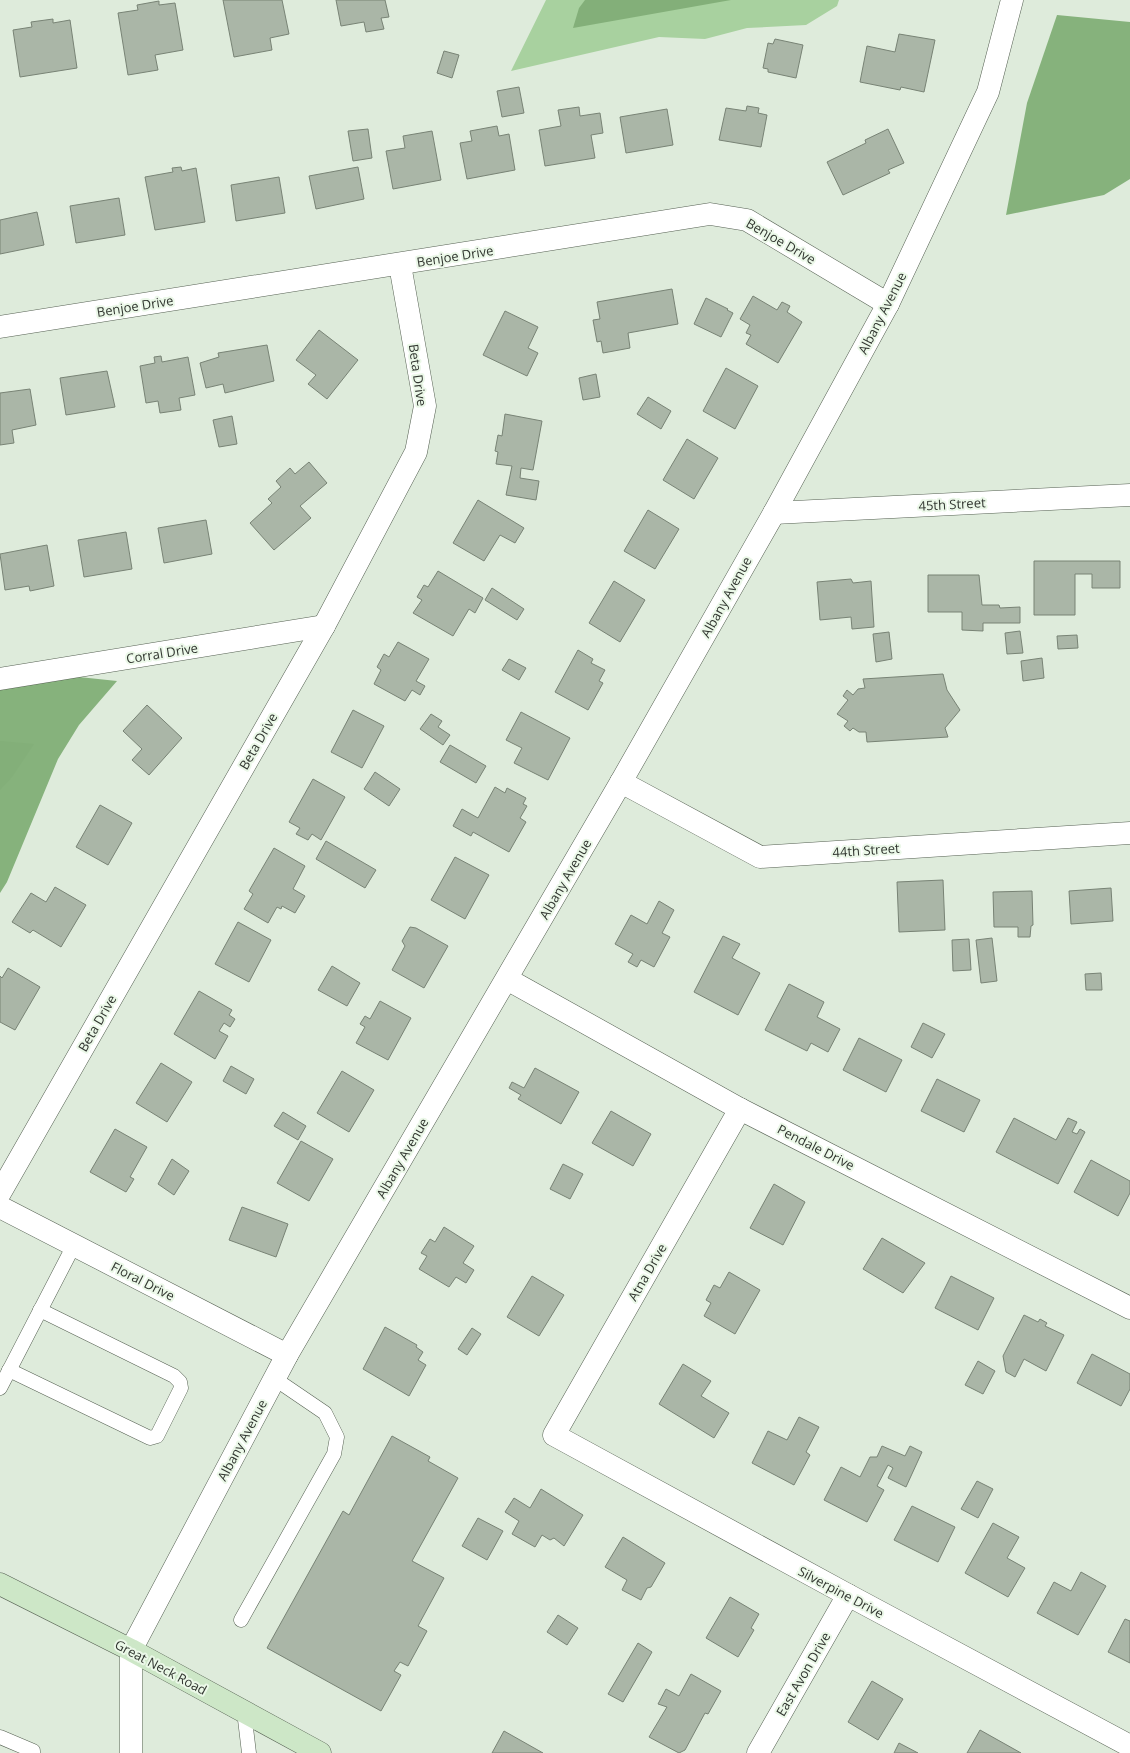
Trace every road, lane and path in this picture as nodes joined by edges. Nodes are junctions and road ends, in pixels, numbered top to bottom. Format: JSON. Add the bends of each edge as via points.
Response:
{"nodes":[{"id":1,"x":1012,"y":0,"type":"edge"},
{"id":2,"x":400,"y":265,"type":"junction"},
{"id":3,"x":888,"y":304,"type":"junction"},
{"id":4,"x":0,"y":327,"type":"edge"},
{"id":5,"x":1130,"y":494,"type":"edge"},
{"id":6,"x":774,"y":513,"type":"junction"},
{"id":7,"x":324,"y":626,"type":"junction"},
{"id":8,"x":0,"y":679,"type":"edge"},
{"id":9,"x":621,"y":782,"type":"junction"},
{"id":10,"x":1130,"y":833,"type":"edge"},
{"id":11,"x":507,"y":978,"type":"junction"},
{"id":12,"x":740,"y":1109,"type":"junction"},
{"id":13,"x":0,"y":1192,"type":"edge"},
{"id":14,"x":0,"y":1207,"type":"edge"},
{"id":15,"x":74,"y":1245,"type":"junction"},
{"id":16,"x":1130,"y":1308,"type":"edge"},
{"id":17,"x":40,"y":1310,"type":"junction"},
{"id":18,"x":287,"y":1355,"type":"junction"},
{"id":19,"x":9,"y":1370,"type":"junction"},
{"id":20,"x":274,"y":1379,"type":"junction"},
{"id":21,"x":0,"y":1388,"type":"edge"},
{"id":22,"x":554,"y":1435,"type":"joint"},
{"id":23,"x":0,"y":1584,"type":"edge"},
{"id":24,"x":848,"y":1595,"type":"junction"},
{"id":25,"x":241,"y":1620,"type":"dead end"},
{"id":26,"x":130,"y":1650,"type":"junction"},
{"id":27,"x":244,"y":1711,"type":"junction"},
{"id":28,"x":0,"y":1737,"type":"edge"},
{"id":29,"x":1130,"y":1746,"type":"edge"},
{"id":30,"x":33,"y":1753,"type":"edge"},
{"id":31,"x":131,"y":1753,"type":"edge"},
{"id":32,"x":248,"y":1753,"type":"edge"},
{"id":33,"x":320,"y":1753,"type":"edge"},
{"id":34,"x":758,"y":1753,"type":"edge"}],
"edges":[{"from":1,"to":3,"type":"street","name":"Albany Avenue","via":[[988,92]]},
{"from":2,"to":3,"type":"street","name":"Benjoe Drive","via":[[710,214],[747,220]]},
{"from":2,"to":4,"type":"street","name":"Benjoe Drive"},
{"from":2,"to":7,"type":"street","name":"Beta Drive","via":[[424,406],[416,452]]},
{"from":3,"to":6,"type":"street","name":"Albany Avenue"},
{"from":5,"to":6,"type":"street","name":"45th Street"},
{"from":6,"to":9,"type":"street","name":"Albany Avenue"},
{"from":7,"to":8,"type":"street","name":"Corral Drive"},
{"from":7,"to":13,"type":"street","name":"Beta Drive"},
{"from":9,"to":10,"type":"street","name":"44th Street","via":[[760,857]]},
{"from":9,"to":11,"type":"street","name":"Albany Avenue"},
{"from":11,"to":12,"type":"street","name":"Pendale Drive"},
{"from":11,"to":18,"type":"street","name":"Albany Avenue"},
{"from":12,"to":16,"type":"street","name":"Pendale Drive"},
{"from":12,"to":22,"type":"street","name":"Atna Drive"},
{"from":14,"to":15,"type":"street","name":"Floral Drive"},
{"from":15,"to":17,"type":"lane"},
{"from":15,"to":18,"type":"street","name":"Floral Drive"},
{"from":17,"to":19,"type":"lane"},
{"from":17,"to":19,"type":"lane","via":[[174,1376],[182,1388],[161,1429],[157,1436],[150,1438]]},
{"from":18,"to":20,"type":"street","name":"Albany Avenue"},
{"from":19,"to":21,"type":"lane"},
{"from":20,"to":25,"type":"lane","via":[[325,1413],[338,1437],[334,1454]]},
{"from":20,"to":26,"type":"street","name":"Albany Avenue"},
{"from":22,"to":24,"type":"street","name":"Silverpine Drive"},
{"from":23,"to":26,"type":"main road","name":"Great Neck Road"},
{"from":24,"to":29,"type":"street","name":"Silverpine Drive"},
{"from":24,"to":34,"type":"street","name":"East Avon Drive"},
{"from":26,"to":27,"type":"main road","name":"Great Neck Road"},
{"from":26,"to":31,"type":"street","name":"Albany Avenue"},
{"from":27,"to":32,"type":"lane"},
{"from":27,"to":33,"type":"main road","name":"Great Neck Road"},
{"from":28,"to":30,"type":"lane"}]}
